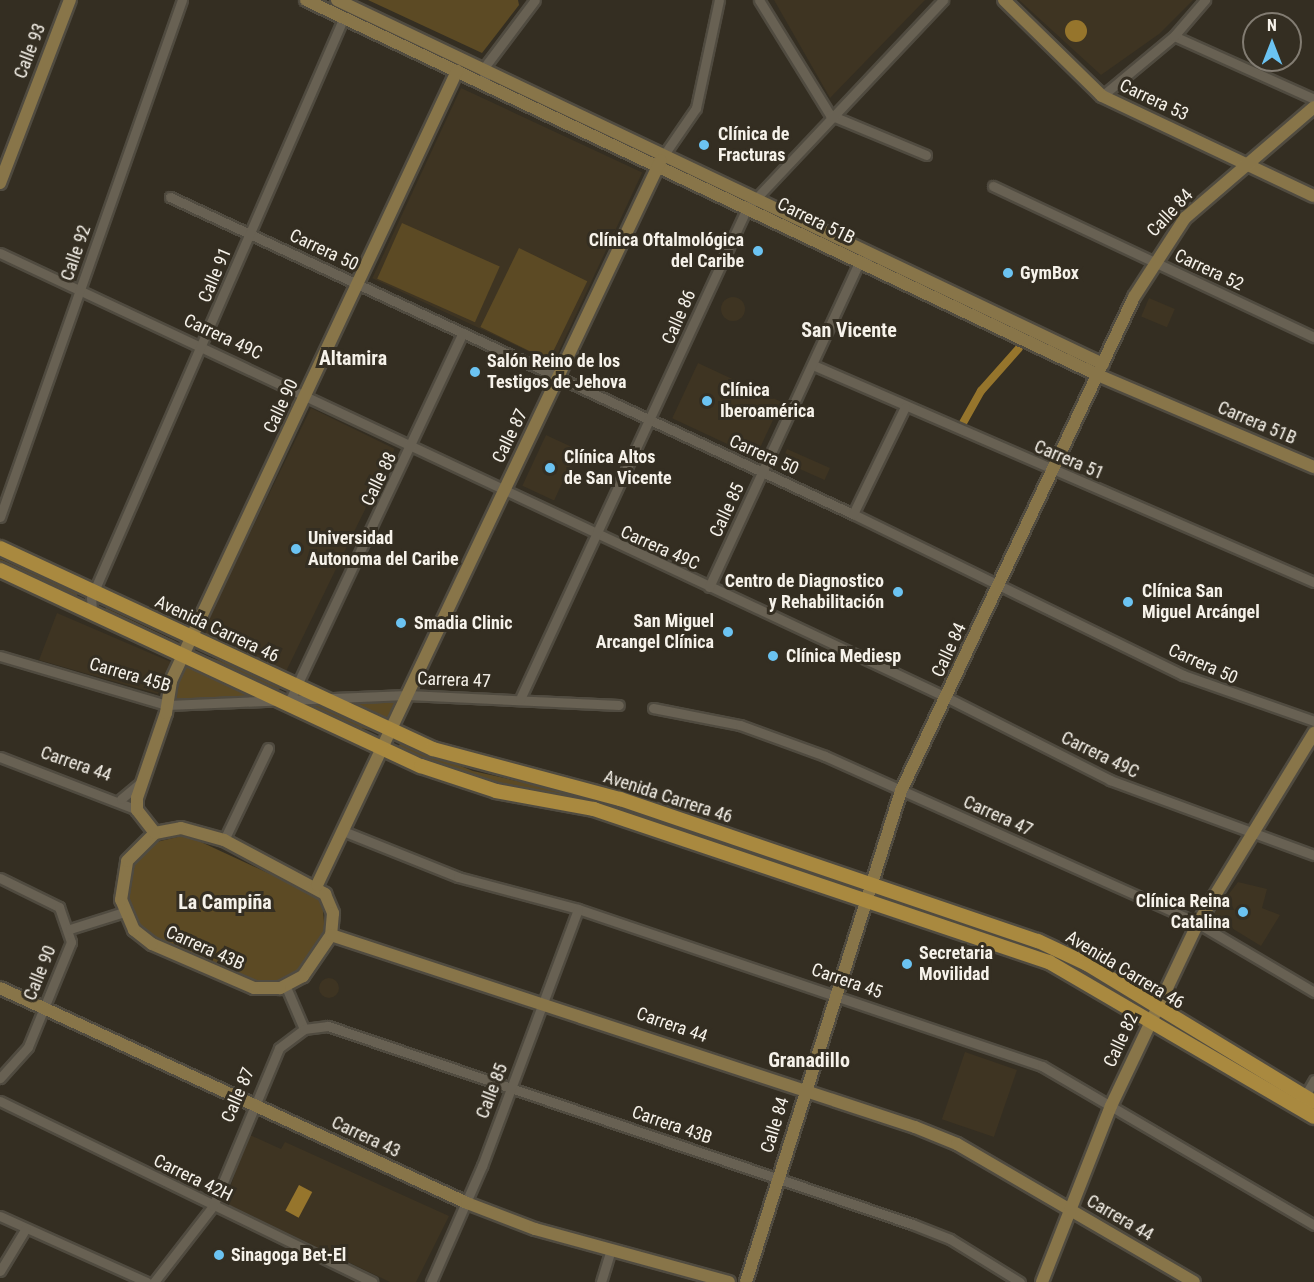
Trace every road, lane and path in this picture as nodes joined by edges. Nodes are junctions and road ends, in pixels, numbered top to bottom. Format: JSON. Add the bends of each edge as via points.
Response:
{"nodes":[{"id":1,"x":70,"y":0,"type":"edge"},
{"id":2,"x":182,"y":0,"type":"edge"},
{"id":3,"x":306,"y":0,"type":"edge"},
{"id":4,"x":337,"y":0,"type":"edge"},
{"id":5,"x":535,"y":0,"type":"edge"},
{"id":6,"x":719,"y":0,"type":"edge"},
{"id":7,"x":759,"y":0,"type":"edge"},
{"id":8,"x":943,"y":0,"type":"edge"},
{"id":9,"x":1004,"y":0,"type":"edge"},
{"id":10,"x":1205,"y":0,"type":"edge"},
{"id":11,"x":344,"y":17,"type":"junction"},
{"id":12,"x":1174,"y":36,"type":"junction"},
{"id":13,"x":483,"y":69,"type":"junction"},
{"id":14,"x":457,"y":70,"type":"junction"},
{"id":15,"x":486,"y":84,"type":"junction"},
{"id":16,"x":1102,"y":96,"type":"junction"},
{"id":17,"x":1314,"y":99,"type":"edge"},
{"id":18,"x":1314,"y":107,"type":"edge"},
{"id":19,"x":830,"y":115,"type":"junction"},
{"id":20,"x":926,"y":155,"type":"dead end"},
{"id":21,"x":661,"y":161,"type":"junction"},
{"id":22,"x":1247,"y":164,"type":"junction"},
{"id":23,"x":0,"y":183,"type":"edge"},
{"id":24,"x":993,"y":186,"type":"dead end"},
{"id":25,"x":1314,"y":196,"type":"edge"},
{"id":26,"x":170,"y":197,"type":"dead end"},
{"id":27,"x":751,"y":204,"type":"junction"},
{"id":28,"x":250,"y":234,"type":"junction"},
{"id":29,"x":0,"y":253,"type":"edge"},
{"id":30,"x":872,"y":255,"type":"junction"},
{"id":31,"x":1152,"y":262,"type":"junction"},
{"id":32,"x":862,"y":264,"type":"junction"},
{"id":33,"x":358,"y":284,"type":"junction"},
{"id":34,"x":81,"y":290,"type":"junction"},
{"id":35,"x":463,"y":333,"type":"junction"},
{"id":36,"x":1314,"y":336,"type":"edge"},
{"id":37,"x":203,"y":346,"type":"junction"},
{"id":38,"x":813,"y":365,"type":"junction"},
{"id":39,"x":1100,"y":369,"type":"junction"},
{"id":40,"x":558,"y":377,"type":"junction"},
{"id":41,"x":305,"y":396,"type":"junction"},
{"id":42,"x":905,"y":407,"type":"junction"},
{"id":43,"x":649,"y":421,"type":"junction"},
{"id":44,"x":412,"y":450,"type":"junction"},
{"id":45,"x":1314,"y":467,"type":"edge"},
{"id":46,"x":1053,"y":471,"type":"junction"},
{"id":47,"x":763,"y":473,"type":"junction"},
{"id":48,"x":502,"y":493,"type":"junction"},
{"id":49,"x":853,"y":514,"type":"junction"},
{"id":50,"x":0,"y":517,"type":"edge"},
{"id":51,"x":597,"y":537,"type":"junction"},
{"id":52,"x":0,"y":548,"type":"edge"},
{"id":53,"x":0,"y":570,"type":"edge"},
{"id":54,"x":1314,"y":582,"type":"edge"},
{"id":55,"x":1000,"y":583,"type":"junction"},
{"id":56,"x":709,"y":587,"type":"junction"},
{"id":57,"x":94,"y":592,"type":"junction"},
{"id":58,"x":92,"y":612,"type":"junction"},
{"id":59,"x":192,"y":638,"type":"junction"},
{"id":60,"x":0,"y":656,"type":"edge"},
{"id":61,"x":183,"y":656,"type":"junction"},
{"id":62,"x":297,"y":685,"type":"junction"},
{"id":63,"x":407,"y":695,"type":"junction"},
{"id":64,"x":946,"y":697,"type":"junction"},
{"id":65,"x":322,"y":698,"type":"junction"},
{"id":66,"x":520,"y":699,"type":"junction"},
{"id":67,"x":289,"y":702,"type":"junction"},
{"id":68,"x":167,"y":705,"type":"junction"},
{"id":69,"x":619,"y":705,"type":"dead end"},
{"id":70,"x":653,"y":708,"type":"dead end"},
{"id":71,"x":1314,"y":721,"type":"edge"},
{"id":72,"x":391,"y":730,"type":"junction"},
{"id":73,"x":1314,"y":733,"type":"edge"},
{"id":74,"x":268,"y":748,"type":"dead end"},
{"id":75,"x":382,"y":748,"type":"junction"},
{"id":76,"x":0,"y":757,"type":"edge"},
{"id":77,"x":139,"y":784,"type":"junction"},
{"id":78,"x":901,"y":791,"type":"junction"},
{"id":79,"x":620,"y":796,"type":"junction"},
{"id":80,"x":121,"y":799,"type":"junction"},
{"id":81,"x":137,"y":810,"type":"junction"},
{"id":82,"x":613,"y":815,"type":"junction"},
{"id":83,"x":343,"y":831,"type":"junction"},
{"id":84,"x":155,"y":833,"type":"junction"},
{"id":85,"x":1250,"y":833,"type":"junction"},
{"id":86,"x":224,"y":840,"type":"junction"},
{"id":87,"x":1314,"y":855,"type":"edge"},
{"id":88,"x":0,"y":878,"type":"edge"},
{"id":89,"x":871,"y":883,"type":"junction"},
{"id":90,"x":317,"y":885,"type":"junction"},
{"id":91,"x":865,"y":901,"type":"junction"},
{"id":92,"x":578,"y":909,"type":"junction"},
{"id":93,"x":124,"y":912,"type":"junction"},
{"id":94,"x":1198,"y":923,"type":"junction"},
{"id":95,"x":70,"y":929,"type":"junction"},
{"id":96,"x":1016,"y":932,"type":"junction"},
{"id":97,"x":331,"y":935,"type":"junction"},
{"id":98,"x":1010,"y":949,"type":"junction"},
{"id":99,"x":286,"y":987,"type":"junction"},
{"id":100,"x":0,"y":988,"type":"edge"},
{"id":101,"x":1314,"y":992,"type":"edge"},
{"id":102,"x":835,"y":995,"type":"junction"},
{"id":103,"x":544,"y":1000,"type":"junction"},
{"id":104,"x":46,"y":1009,"type":"junction"},
{"id":105,"x":1153,"y":1015,"type":"junction"},
{"id":106,"x":304,"y":1029,"type":"junction"},
{"id":107,"x":0,"y":1077,"type":"edge"},
{"id":108,"x":1314,"y":1080,"type":"edge"},
{"id":109,"x":805,"y":1089,"type":"junction"},
{"id":110,"x":510,"y":1090,"type":"junction"},
{"id":111,"x":0,"y":1101,"type":"edge"},
{"id":112,"x":1306,"y":1102,"type":"edge"},
{"id":113,"x":253,"y":1104,"type":"junction"},
{"id":114,"x":1111,"y":1106,"type":"junction"},
{"id":115,"x":1314,"y":1117,"type":"edge"},
{"id":116,"x":777,"y":1179,"type":"junction"},
{"id":117,"x":467,"y":1203,"type":"junction"},
{"id":118,"x":213,"y":1206,"type":"junction"},
{"id":119,"x":1069,"y":1209,"type":"junction"},
{"id":120,"x":0,"y":1216,"type":"edge"},
{"id":121,"x":1314,"y":1225,"type":"edge"},
{"id":122,"x":26,"y":1228,"type":"junction"},
{"id":123,"x":610,"y":1249,"type":"junction"},
{"id":124,"x":0,"y":1271,"type":"edge"},
{"id":125,"x":147,"y":1282,"type":"edge"},
{"id":126,"x":154,"y":1282,"type":"edge"},
{"id":127,"x":372,"y":1282,"type":"edge"},
{"id":128,"x":431,"y":1282,"type":"edge"},
{"id":129,"x":601,"y":1282,"type":"edge"},
{"id":130,"x":729,"y":1282,"type":"edge"},
{"id":131,"x":746,"y":1282,"type":"edge"},
{"id":132,"x":1020,"y":1282,"type":"edge"},
{"id":133,"x":1042,"y":1282,"type":"edge"},
{"id":134,"x":1194,"y":1282,"type":"edge"}],
"edges":[{"from":1,"to":23,"type":"street","name":"Calle 93"},
{"from":2,"to":34,"type":"street","name":"Calle 92"},
{"from":3,"to":11,"type":"street","name":"Carrera 51B"},
{"from":4,"to":13,"type":"street","name":"Carrera 51B"},
{"from":5,"to":13,"type":"street"},
{"from":6,"to":21,"type":"street","name":"Calle 87","via":[[696,108]]},
{"from":7,"to":19,"type":"street"},
{"from":8,"to":19,"type":"street","name":"Calle 86"},
{"from":9,"to":16,"type":"street","name":"Carrera 53"},
{"from":10,"to":12,"type":"street"},
{"from":11,"to":14,"type":"street","name":"Carrera 51B"},
{"from":11,"to":28,"type":"street","name":"Calle 91"},
{"from":12,"to":16,"type":"street"},
{"from":12,"to":17,"type":"street"},
{"from":13,"to":14,"type":"street"},
{"from":13,"to":15,"type":"street"},
{"from":13,"to":21,"type":"street","name":"Carrera 51B"},
{"from":14,"to":15,"type":"street","name":"Carrera 51B"},
{"from":14,"to":33,"type":"street","name":"Calle 90"},
{"from":15,"to":21,"type":"street","name":"Carrera 51B"},
{"from":16,"to":22,"type":"street","name":"Carrera 53"},
{"from":18,"to":22,"type":"street","name":"Calle 84"},
{"from":19,"to":20,"type":"street"},
{"from":19,"to":27,"type":"street","name":"Calle 86"},
{"from":21,"to":27,"type":"street","name":"Carrera 51B"},
{"from":21,"to":40,"type":"street","name":"Calle 87"},
{"from":22,"to":25,"type":"street","name":"Carrera 53"},
{"from":22,"to":31,"type":"street","name":"Calle 84","via":[[1185,218]]},
{"from":24,"to":31,"type":"street","name":"Carrera 52"},
{"from":26,"to":28,"type":"street","name":"Carrera 50"},
{"from":27,"to":30,"type":"street","name":"Carrera 51B"},
{"from":27,"to":32,"type":"street","name":"Carrera 51B"},
{"from":27,"to":43,"type":"street","name":"Calle 86"},
{"from":28,"to":33,"type":"street","name":"Carrera 50"},
{"from":28,"to":37,"type":"street","name":"Calle 91"},
{"from":29,"to":34,"type":"street","name":"Carrera 49C"},
{"from":30,"to":32,"type":"street","name":"Calle 85"},
{"from":30,"to":39,"type":"street","name":"Carrera 51B"},
{"from":31,"to":36,"type":"street","name":"Carrera 52"},
{"from":31,"to":39,"type":"street","name":"Calle 84"},
{"from":32,"to":38,"type":"street","name":"Calle 85"},
{"from":32,"to":39,"type":"street","name":"Carrera 51B"},
{"from":33,"to":35,"type":"street","name":"Carrera 50"},
{"from":33,"to":41,"type":"street","name":"Calle 90"},
{"from":34,"to":37,"type":"street","name":"Carrera 49C"},
{"from":34,"to":50,"type":"street","name":"Calle 92"},
{"from":35,"to":40,"type":"street","name":"Carrera 50"},
{"from":35,"to":44,"type":"street","name":"Calle 88"},
{"from":37,"to":41,"type":"street","name":"Carrera 49C"},
{"from":37,"to":57,"type":"street","name":"Calle 91"},
{"from":38,"to":42,"type":"street","name":"Carrera 51"},
{"from":38,"to":47,"type":"street","name":"Calle 85"},
{"from":39,"to":45,"type":"street","name":"Carrera 51B"},
{"from":39,"to":46,"type":"street","name":"Calle 84"},
{"from":40,"to":43,"type":"street","name":"Carrera 50"},
{"from":40,"to":48,"type":"street","name":"Calle 87"},
{"from":41,"to":44,"type":"street","name":"Carrera 49C"},
{"from":41,"to":59,"type":"street","name":"Calle 90"},
{"from":42,"to":46,"type":"street","name":"Carrera 51"},
{"from":42,"to":49,"type":"street"},
{"from":43,"to":47,"type":"street","name":"Carrera 50"},
{"from":43,"to":51,"type":"street","name":"Calle 86"},
{"from":44,"to":48,"type":"street","name":"Carrera 49C"},
{"from":44,"to":62,"type":"street","name":"Calle 88"},
{"from":46,"to":54,"type":"street","name":"Carrera 51"},
{"from":46,"to":55,"type":"street","name":"Calle 84"},
{"from":47,"to":49,"type":"street","name":"Carrera 50"},
{"from":47,"to":56,"type":"street","name":"Calle 85"},
{"from":48,"to":51,"type":"street","name":"Carrera 49C"},
{"from":48,"to":63,"type":"street","name":"Calle 87"},
{"from":49,"to":55,"type":"street","name":"Carrera 50"},
{"from":51,"to":56,"type":"street","name":"Carrera 49C"},
{"from":51,"to":66,"type":"street","name":"Calle 86"},
{"from":52,"to":57,"type":"main road","name":"Avenida Carrera 46"},
{"from":53,"to":58,"type":"main road","name":"Avenida Carrera 46"},
{"from":55,"to":64,"type":"street","name":"Calle 84"},
{"from":55,"to":71,"type":"street","name":"Carrera 50","via":[[1223,693]]},
{"from":56,"to":64,"type":"street","name":"Carrera 49C"},
{"from":57,"to":58,"type":"street","name":"Calle 91"},
{"from":57,"to":59,"type":"main road","name":"Avenida Carrera 46"},
{"from":58,"to":61,"type":"main road","name":"Avenida Carrera 46"},
{"from":59,"to":61,"type":"street","name":"Calle 90"},
{"from":59,"to":62,"type":"main road","name":"Avenida Carrera 46"},
{"from":60,"to":68,"type":"street","name":"Carrera 45B"},
{"from":61,"to":67,"type":"main road","name":"Avenida Carrera 46"},
{"from":61,"to":68,"type":"street","name":"Calle 90"},
{"from":62,"to":65,"type":"main road","name":"Avenida Carrera 46"},
{"from":62,"to":67,"type":"street","name":"Calle 88"},
{"from":63,"to":65,"type":"street","name":"Carrera 47"},
{"from":63,"to":66,"type":"street","name":"Carrera 47"},
{"from":63,"to":72,"type":"street","name":"Calle 87"},
{"from":64,"to":78,"type":"street","name":"Calle 84"},
{"from":64,"to":85,"type":"street","name":"Carrera 49C","via":[[1128,788]]},
{"from":65,"to":67,"type":"street","name":"Carrera 47"},
{"from":65,"to":72,"type":"main road","name":"Avenida Carrera 46"},
{"from":66,"to":69,"type":"street","name":"Carrera 47"},
{"from":67,"to":68,"type":"street","name":"Carrera 45B"},
{"from":67,"to":75,"type":"main road","name":"Avenida Carrera 46"},
{"from":68,"to":77,"type":"street","name":"Calle 90"},
{"from":70,"to":78,"type":"street","name":"Carrera 47","via":[[740,725]]},
{"from":72,"to":75,"type":"street","name":"Calle 87"},
{"from":72,"to":79,"type":"main road","name":"Avenida Carrera 46","via":[[505,773]]},
{"from":73,"to":85,"type":"street","name":"Calle 82"},
{"from":74,"to":86,"type":"street"},
{"from":75,"to":82,"type":"main road","name":"Avenida Carrera 46","via":[[468,782]]},
{"from":75,"to":83,"type":"street","name":"Calle 87"},
{"from":76,"to":80,"type":"street","name":"Carrera 44"},
{"from":77,"to":80,"type":"street"},
{"from":77,"to":81,"type":"street","name":"Calle 90"},
{"from":78,"to":89,"type":"street","name":"Calle 84"},
{"from":78,"to":94,"type":"street","name":"Carrera 47"},
{"from":79,"to":82,"type":"street"},
{"from":79,"to":89,"type":"main road","name":"Avenida Carrera 46"},
{"from":80,"to":81,"type":"street","name":"Carrera 44"},
{"from":81,"to":84,"type":"street"},
{"from":82,"to":91,"type":"main road","name":"Avenida Carrera 46"},
{"from":83,"to":90,"type":"street","name":"Calle 87"},
{"from":83,"to":92,"type":"street","name":"Carrera 45","via":[[458,877]]},
{"from":84,"to":86,"type":"street","via":[[180,828]]},
{"from":84,"to":93,"type":"street","via":[[125,867]]},
{"from":85,"to":87,"type":"street","name":"Carrera 49C"},
{"from":85,"to":94,"type":"street","name":"Calle 82"},
{"from":86,"to":90,"type":"street"},
{"from":88,"to":95,"type":"street","via":[[59,907]]},
{"from":89,"to":91,"type":"street","name":"Calle 84"},
{"from":89,"to":96,"type":"main road","name":"Avenida Carrera 46"},
{"from":90,"to":97,"type":"street","via":[[333,914]]},
{"from":91,"to":98,"type":"main road","name":"Avenida Carrera 46"},
{"from":91,"to":102,"type":"street","name":"Calle 84"},
{"from":92,"to":102,"type":"street","name":"Carrera 45"},
{"from":92,"to":103,"type":"street","name":"Calle 85"},
{"from":93,"to":95,"type":"street","name":"Calle 90"},
{"from":93,"to":99,"type":"street","name":"Carrera 43B","via":[[152,944],[254,988]]},
{"from":94,"to":101,"type":"street","name":"Carrera 47"},
{"from":94,"to":105,"type":"street","name":"Calle 82"},
{"from":95,"to":104,"type":"street","name":"Calle 90","via":[[70,948]]},
{"from":96,"to":98,"type":"main road"},
{"from":96,"to":105,"type":"main road","name":"Avenida Carrera 46","via":[[1087,964]]},
{"from":97,"to":99,"type":"street","via":[[311,970]]},
{"from":97,"to":103,"type":"street","name":"Carrera 44"},
{"from":98,"to":105,"type":"main road","name":"Avenida Carrera 46","via":[[1071,972]]},
{"from":99,"to":106,"type":"street"},
{"from":100,"to":104,"type":"street","name":"Carrera 43"},
{"from":102,"to":109,"type":"street","name":"Calle 84"},
{"from":102,"to":114,"type":"street","name":"Carrera 45","via":[[1042,1066]]},
{"from":103,"to":109,"type":"street","name":"Carrera 44"},
{"from":103,"to":110,"type":"street","name":"Calle 85"},
{"from":104,"to":107,"type":"street","name":"Calle 90","via":[[28,1047]]},
{"from":104,"to":113,"type":"street","name":"Carrera 43"},
{"from":105,"to":112,"type":"main road","name":"Avenida Carrera 46"},
{"from":105,"to":114,"type":"street","name":"Calle 82"},
{"from":106,"to":110,"type":"street","name":"Carrera 43B","via":[[339,1028]]},
{"from":106,"to":113,"type":"street","name":"Calle 87","via":[[279,1048]]},
{"from":108,"to":112,"type":"street"},
{"from":109,"to":116,"type":"street","name":"Calle 84"},
{"from":109,"to":119,"type":"street","name":"Carrera 44","via":[[957,1144]]},
{"from":110,"to":116,"type":"street","name":"Carrera 43B"},
{"from":110,"to":117,"type":"street","name":"Calle 85"},
{"from":111,"to":118,"type":"street","name":"Carrera 42H"},
{"from":112,"to":115,"type":"main road","name":"Avenida Carrera 46"},
{"from":113,"to":117,"type":"street","name":"Carrera 43"},
{"from":113,"to":118,"type":"street","name":"Calle 87"},
{"from":114,"to":119,"type":"street","name":"Calle 82"},
{"from":114,"to":121,"type":"street","name":"Carrera 45"},
{"from":116,"to":131,"type":"street","name":"Calle 84"},
{"from":116,"to":132,"type":"street","name":"Carrera 43B","via":[[950,1239]]},
{"from":117,"to":123,"type":"street","name":"Carrera 43"},
{"from":117,"to":128,"type":"street","name":"Calle 85"},
{"from":118,"to":126,"type":"street","name":"Calle 87"},
{"from":118,"to":127,"type":"street","name":"Carrera 42H"},
{"from":119,"to":133,"type":"street","name":"Calle 82"},
{"from":119,"to":134,"type":"street","name":"Carrera 44"},
{"from":120,"to":122,"type":"street"},
{"from":122,"to":124,"type":"street"},
{"from":122,"to":125,"type":"street"},
{"from":123,"to":129,"type":"street"},
{"from":123,"to":130,"type":"street","name":"Carrera 43"}]}
